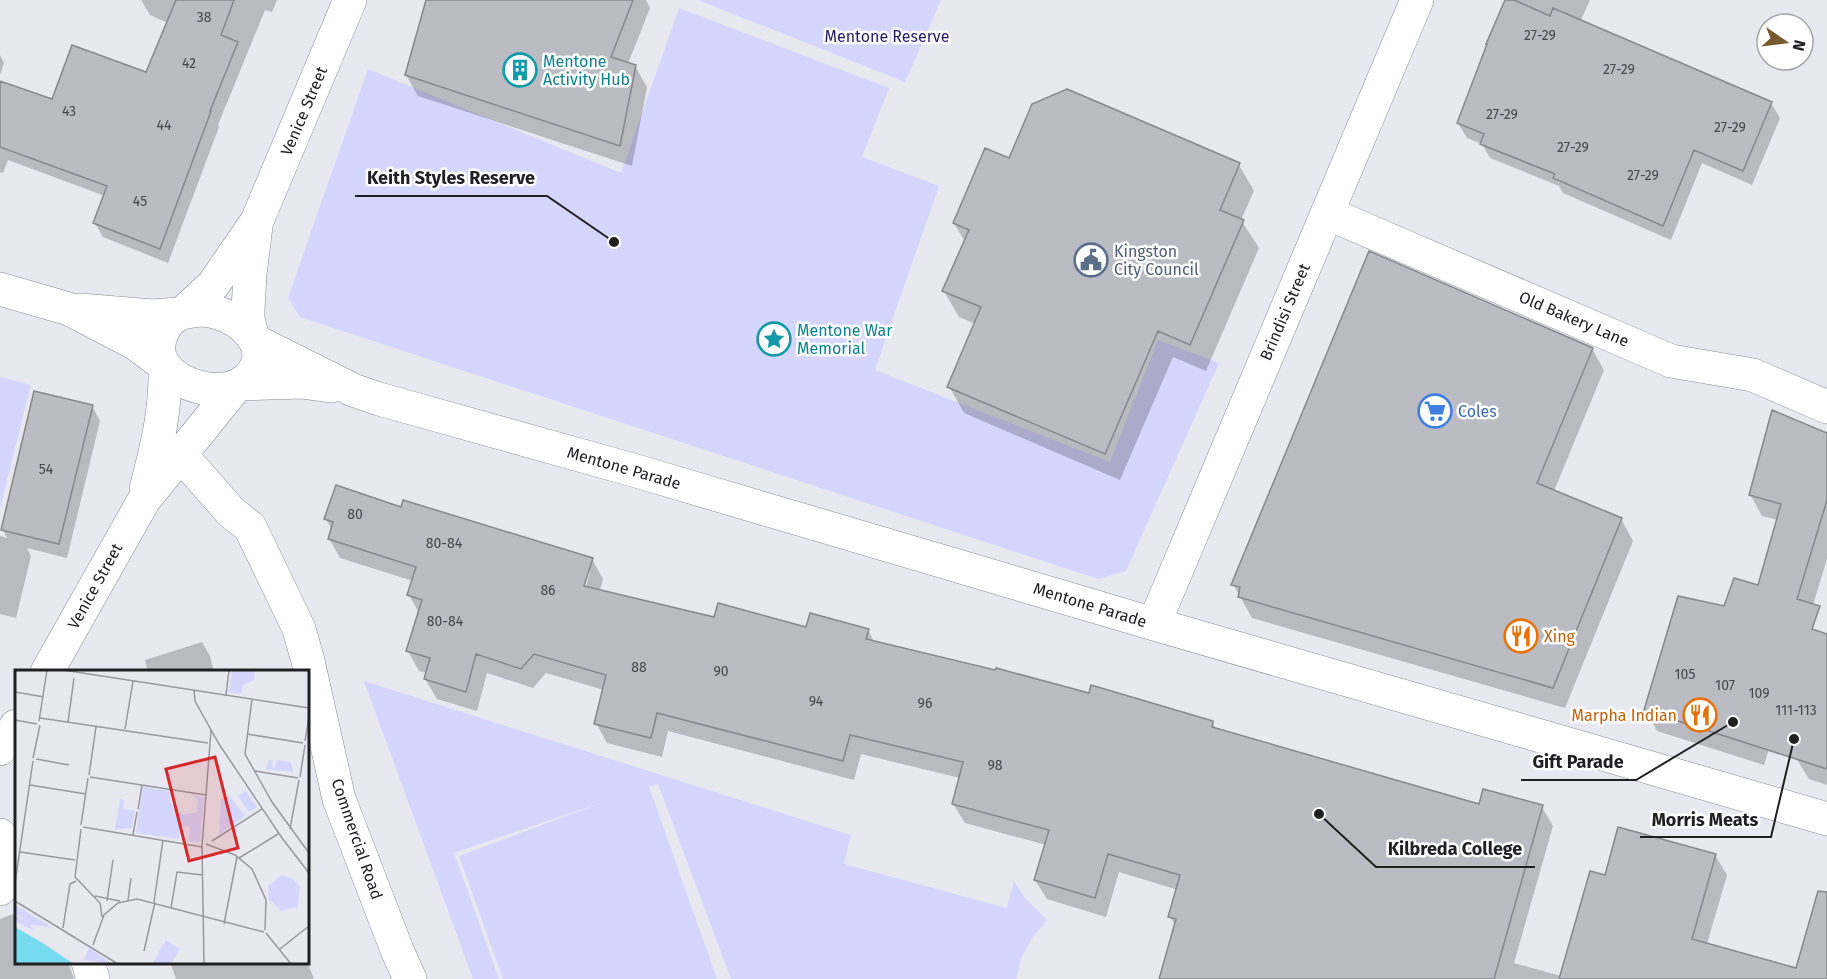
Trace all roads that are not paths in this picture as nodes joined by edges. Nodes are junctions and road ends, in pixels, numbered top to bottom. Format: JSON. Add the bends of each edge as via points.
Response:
{"nodes":[{"id":1,"x":350,"y":0,"type":"edge"},
{"id":2,"x":1417,"y":0,"type":"edge"},
{"id":3,"x":1327,"y":213,"type":"junction"},
{"id":4,"x":257,"y":221,"type":"junction"},
{"id":5,"x":0,"y":289,"type":"edge"},
{"id":6,"x":69,"y":309,"type":"junction"},
{"id":7,"x":182,"y":313,"type":"junction"},
{"id":8,"x":254,"y":339,"type":"junction"},
{"id":9,"x":164,"y":365,"type":"junction"},
{"id":10,"x":239,"y":385,"type":"junction"},
{"id":11,"x":354,"y":390,"type":"junction"},
{"id":12,"x":1827,"y":407,"type":"edge"},
{"id":13,"x":181,"y":455,"type":"junction"},
{"id":14,"x":144,"y":500,"type":"junction"},
{"id":15,"x":1154,"y":624,"type":"junction"},
{"id":16,"x":48,"y":670,"type":"edge"},
{"id":17,"x":1827,"y":819,"type":"edge"},
{"id":18,"x":0,"y":835,"type":"edge"},
{"id":19,"x":0,"y":889,"type":"edge"},
{"id":20,"x":87,"y":964,"type":"edge"},
{"id":21,"x":93,"y":979,"type":"edge"},
{"id":22,"x":410,"y":979,"type":"edge"}],
"edges":[{"from":1,"to":4,"type":"street","name":"Venice Street"},
{"from":2,"to":3,"type":"street","name":"Brindisi Street"},
{"from":3,"to":12,"type":"street","name":"Old Bakery Lane","via":[[1671,361],[1753,375]]},
{"from":3,"to":15,"type":"street","name":"Brindisi Street"},
{"from":4,"to":7,"type":"street","name":"Venice Street","via":[[213,285]]},
{"from":4,"to":8,"type":"street","name":"Venice Street","via":[[248,310]]},
{"from":5,"to":6,"type":"street"},
{"from":6,"to":7,"type":"street","via":[[152,316]]},
{"from":6,"to":9,"type":"street","via":[[136,344]]},
{"from":7,"to":8,"type":"street","via":[[208,310],[224,314],[240,322]]},
{"from":7,"to":9,"type":"street","via":[[161,334]]},
{"from":8,"to":10,"type":"street","via":[[259,351],[257,364]]},
{"from":8,"to":11,"type":"street","name":"Mentone Parade"},
{"from":9,"to":10,"type":"street","via":[[199,387],[221,390]]},
{"from":9,"to":14,"type":"street","name":"Venice Street","via":[[163,417]]},
{"from":10,"to":11,"type":"street","name":"Mentone Parade","via":[[301,382]]},
{"from":10,"to":13,"type":"street","name":"Venice Street"},
{"from":11,"to":15,"type":"street","name":"Mentone Parade"},
{"from":13,"to":14,"type":"street","name":"Venice Street"},
{"from":13,"to":22,"type":"street","name":"Commercial Road","via":[[231,512],[250,527],[298,629],[339,799]]},
{"from":14,"to":16,"type":"street","name":"Venice Street"},
{"from":15,"to":17,"type":"street","name":"Mentone Parade"},
{"from":18,"to":19,"type":"street","via":[[13,864]]},
{"from":20,"to":21,"type":"street"}]}
